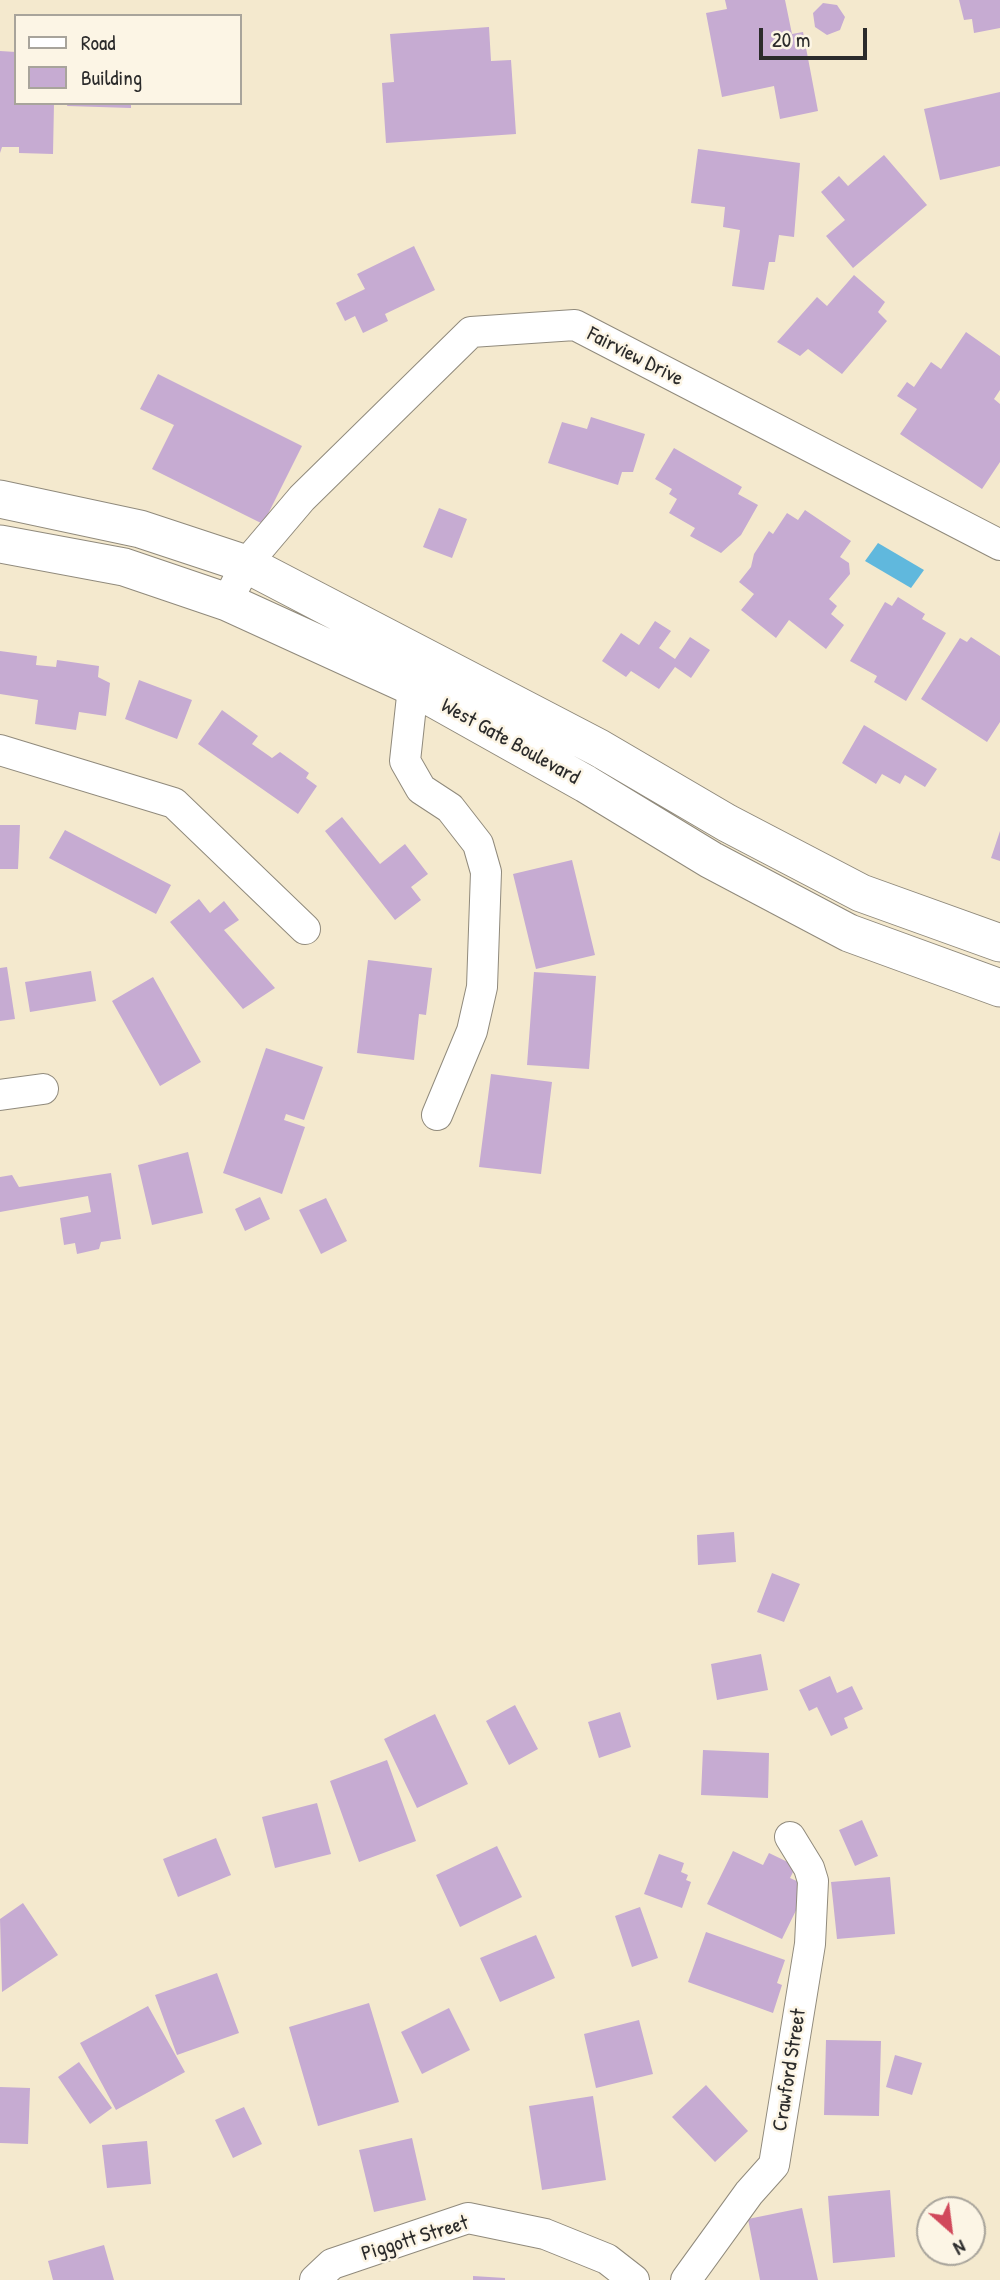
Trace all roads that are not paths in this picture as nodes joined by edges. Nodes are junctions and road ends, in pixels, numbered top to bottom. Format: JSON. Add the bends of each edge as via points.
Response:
{"nodes":[{"id":1,"x":0,"y":499,"type":"edge"},
{"id":2,"x":0,"y":544,"type":"edge"},
{"id":3,"x":1000,"y":545,"type":"edge"},
{"id":4,"x":246,"y":564,"type":"junction"},
{"id":5,"x":227,"y":602,"type":"junction"},
{"id":6,"x":413,"y":687,"type":"junction"},
{"id":7,"x":0,"y":750,"type":"edge"},
{"id":8,"x":305,"y":929,"type":"dead end"},
{"id":9,"x":1000,"y":943,"type":"edge"},
{"id":10,"x":1000,"y":988,"type":"edge"},
{"id":11,"x":43,"y":1089,"type":"dead end"},
{"id":12,"x":0,"y":1095,"type":"edge"},
{"id":13,"x":437,"y":1115,"type":"dead end"},
{"id":14,"x":790,"y":1836,"type":"dead end"},
{"id":15,"x":315,"y":2280,"type":"edge"},
{"id":16,"x":634,"y":2280,"type":"edge"},
{"id":17,"x":686,"y":2280,"type":"edge"}],
"edges":[{"from":1,"to":4,"type":"street","name":"West Gate Boulevard","via":[[140,529]]},
{"from":2,"to":5,"type":"street","name":"West Gate Boulevard","via":[[124,567]]},
{"from":3,"to":4,"type":"street","name":"Fairview Drive","via":[[575,326],[471,332],[302,498]]},
{"from":4,"to":5,"type":"street","name":"Fairview Drive"},
{"from":4,"to":9,"type":"street","name":"West Gate Boulevard","via":[[565,729],[727,823],[861,893]]},
{"from":5,"to":6,"type":"street","name":"West Gate Boulevard"},
{"from":6,"to":10,"type":"street","name":"West Gate Boulevard","via":[[711,860],[849,933]]},
{"from":6,"to":13,"type":"street","via":[[405,761],[421,789],[450,808],[478,844],[486,872],[482,987],[472,1031]]},
{"from":7,"to":8,"type":"street","via":[[174,803]]},
{"from":11,"to":12,"type":"street"},
{"from":14,"to":17,"type":"street","name":"Crawford Street","via":[[813,1881],[810,1944],[774,2165]]},
{"from":15,"to":16,"type":"street","name":"Piggott Street","via":[[332,2264],[468,2218],[544,2234],[607,2259]]}]}
